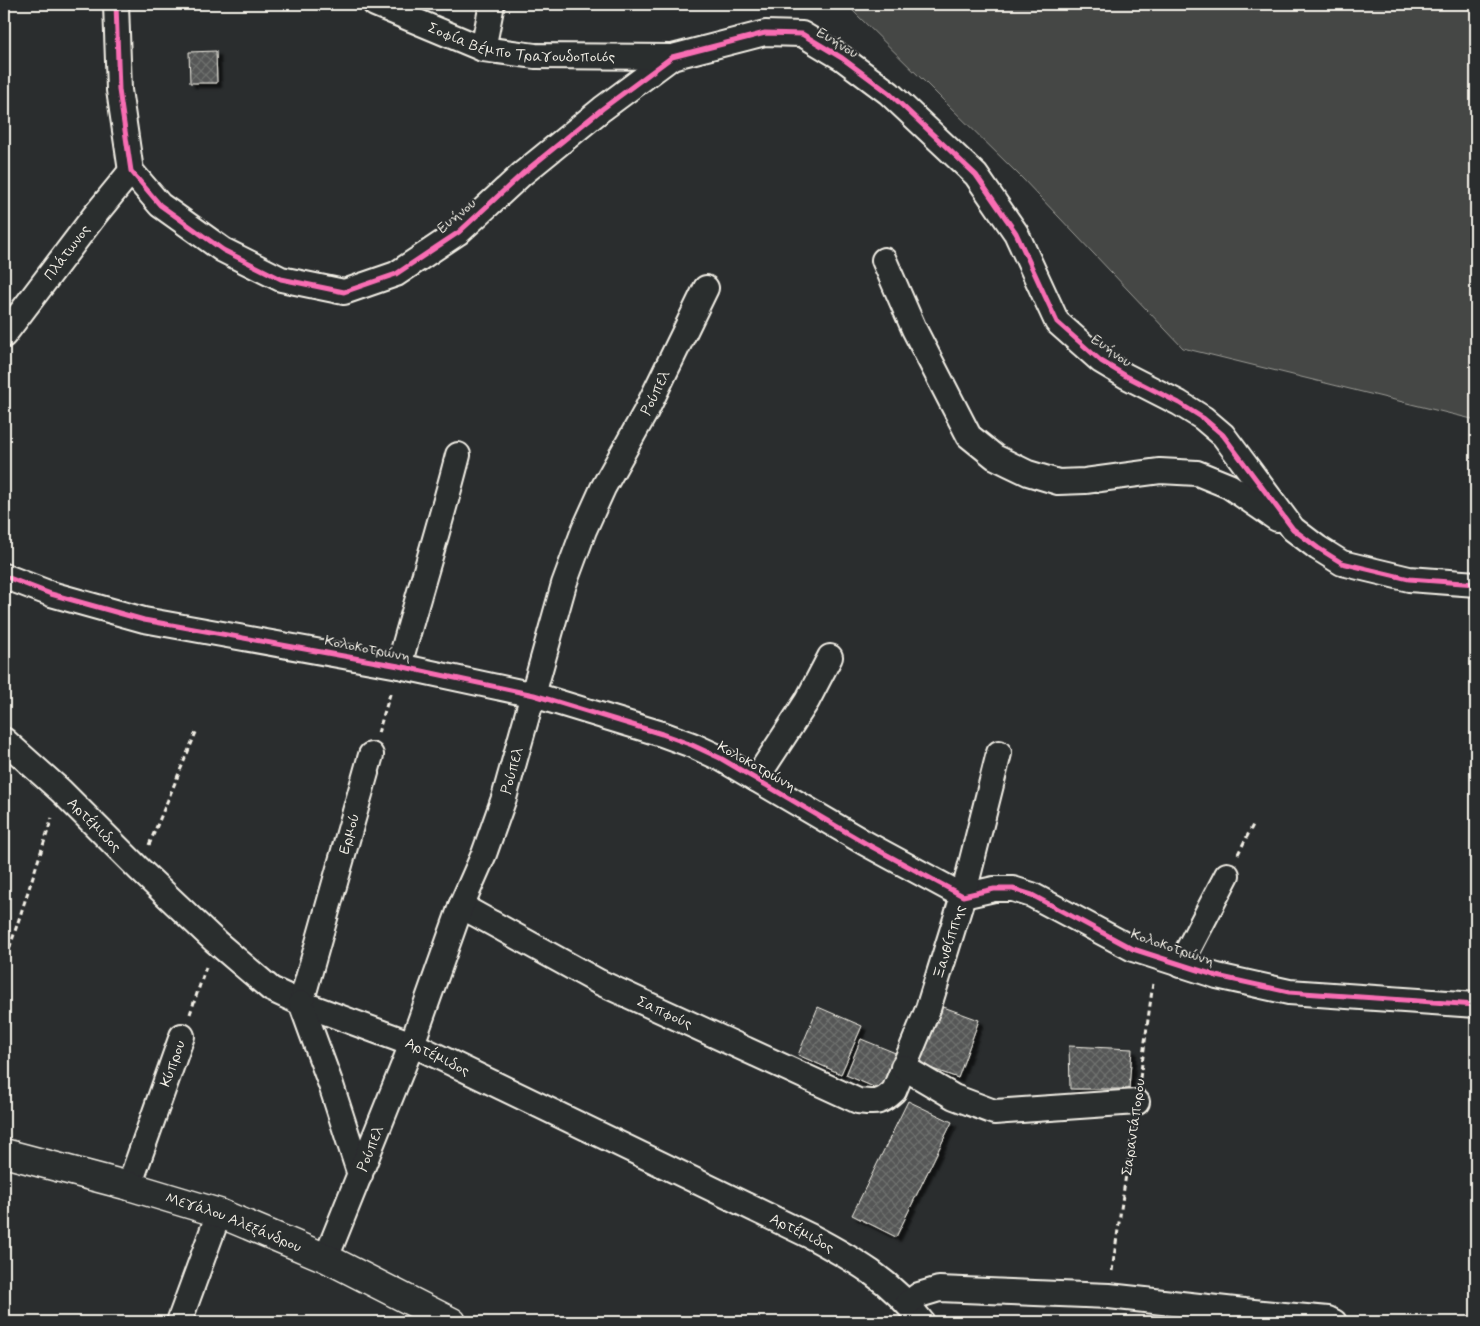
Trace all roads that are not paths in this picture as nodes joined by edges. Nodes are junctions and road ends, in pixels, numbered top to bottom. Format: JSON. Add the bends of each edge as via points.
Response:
{"nodes":[{"id":1,"x":116,"y":4,"type":"edge"},
{"id":2,"x":375,"y":4,"type":"edge"},
{"id":3,"x":492,"y":4,"type":"edge"},
{"id":4,"x":483,"y":49,"type":"junction"},
{"id":5,"x":672,"y":57,"type":"junction"},
{"id":6,"x":131,"y":171,"type":"junction"},
{"id":7,"x":884,"y":260,"type":"dead end"},
{"id":8,"x":706,"y":288,"type":"dead end"},
{"id":9,"x":4,"y":335,"type":"edge"},
{"id":10,"x":458,"y":455,"type":"dead end"},
{"id":11,"x":1293,"y":529,"type":"junction"},
{"id":12,"x":4,"y":576,"type":"edge"},
{"id":13,"x":1476,"y":584,"type":"edge"},
{"id":14,"x":830,"y":657,"type":"dead end"},
{"id":15,"x":399,"y":666,"type":"junction"},
{"id":16,"x":534,"y":695,"type":"junction"},
{"id":17,"x":4,"y":740,"type":"edge"},
{"id":18,"x":999,"y":753,"type":"dead end"},
{"id":19,"x":371,"y":755,"type":"road end"},
{"id":20,"x":756,"y":779,"type":"junction"},
{"id":21,"x":1227,"y":875,"type":"road end"},
{"id":22,"x":963,"y":896,"type":"junction"},
{"id":23,"x":461,"y":906,"type":"junction"},
{"id":24,"x":1180,"y":965,"type":"junction"},
{"id":25,"x":301,"y":1003,"type":"junction"},
{"id":26,"x":1476,"y":1005,"type":"edge"},
{"id":27,"x":182,"y":1036,"type":"road end"},
{"id":28,"x":412,"y":1044,"type":"junction"},
{"id":29,"x":904,"y":1068,"type":"junction"},
{"id":30,"x":1137,"y":1102,"type":"road end"},
{"id":31,"x":875,"y":1103,"type":"joint"},
{"id":32,"x":4,"y":1153,"type":"edge"},
{"id":33,"x":360,"y":1175,"type":"junction"},
{"id":34,"x":129,"y":1186,"type":"junction"},
{"id":35,"x":219,"y":1213,"type":"junction"},
{"id":36,"x":326,"y":1258,"type":"junction"},
{"id":37,"x":905,"y":1313,"type":"edge"},
{"id":38,"x":1331,"y":1320,"type":"edge"},
{"id":39,"x":179,"y":1322,"type":"edge"},
{"id":40,"x":452,"y":1322,"type":"edge"},
{"id":41,"x":922,"y":1322,"type":"edge"}],
"edges":[{"from":1,"to":6,"type":"street","via":[[119,90]]},
{"from":2,"to":4,"type":"street","name":"Σοφία Βέμπο Τραγουδοποιός"},
{"from":3,"to":4,"type":"street"},
{"from":4,"to":5,"type":"street","name":"Σοφία Βέμπο Τραγουδοποιός","via":[[535,56]]},
{"from":5,"to":6,"type":"street","name":"Ευήνου","via":[[522,174],[459,232],[396,274],[344,292],[281,280],[223,250],[160,205]]},
{"from":5,"to":11,"type":"street","name":"Ευήνου","via":[[765,33],[802,34],[889,93],[976,175],[1016,233],[1057,322],[1101,361],[1179,403],[1223,436]]},
{"from":6,"to":9,"type":"street","name":"Πλάτωνος","via":[[94,214]]},
{"from":7,"to":11,"type":"street","via":[[914,329],[969,436],[995,457],[1028,473],[1058,482],[1160,470],[1197,474],[1229,486]]},
{"from":8,"to":16,"type":"street","name":"Ρούπελ","via":[[584,530],[564,584]]},
{"from":10,"to":15,"type":"street"},
{"from":11,"to":13,"type":"street","name":"Ευήνου","via":[[1342,564],[1409,579]]},
{"from":12,"to":15,"type":"street","name":"Κολοκοτρώνη","via":[[51,594],[144,620]]},
{"from":14,"to":20,"type":"street","via":[[807,700]]},
{"from":15,"to":16,"type":"street","name":"Κολοκοτρώνη"},
{"from":16,"to":20,"type":"street","name":"Κολοκοτρώνη","via":[[692,745]]},
{"from":16,"to":23,"type":"street","name":"Ρούπελ","via":[[504,798]]},
{"from":17,"to":25,"type":"street","name":"Αρτέμιδος","via":[[215,941],[271,989]]},
{"from":18,"to":22,"type":"street","name":"Ξανθίππης"},
{"from":19,"to":25,"type":"street","name":"Ερμού"},
{"from":20,"to":22,"type":"street","name":"Κολοκοτρώνη"},
{"from":21,"to":24,"type":"street"},
{"from":22,"to":24,"type":"street","name":"Κολοκοτρώνη","via":[[994,889],[1013,889],[1032,895],[1133,949]]},
{"from":22,"to":29,"type":"street","name":"Ξανθίππης","via":[[928,1009]]},
{"from":23,"to":28,"type":"street","name":"Ρούπελ"},
{"from":23,"to":31,"type":"street","name":"Σαπφούς","via":[[599,982],[858,1101]]},
{"from":24,"to":26,"type":"street","name":"Κολοκοτρώνη","via":[[1289,992]]},
{"from":25,"to":28,"type":"street","name":"Αρτέμιδος"},
{"from":25,"to":33,"type":"street"},
{"from":27,"to":34,"type":"street","name":"Κύπρου"},
{"from":28,"to":33,"type":"street","name":"Ρούπελ"},
{"from":28,"to":37,"type":"street","name":"Αρτέμιδος","via":[[857,1261],[879,1277]]},
{"from":29,"to":30,"type":"street","via":[[954,1097],[994,1112]]},
{"from":29,"to":31,"type":"street","name":"Ξανθίππης","via":[[894,1091],[885,1100]]},
{"from":32,"to":34,"type":"street","name":"Μεγάλου Αλεξάνδρου"},
{"from":33,"to":36,"type":"street","name":"Ρούπελ"},
{"from":34,"to":35,"type":"street","name":"Μεγάλου Αλεξάνδρου"},
{"from":35,"to":36,"type":"street","name":"Μεγάλου Αλεξάνδρου"},
{"from":35,"to":39,"type":"street"},
{"from":36,"to":40,"type":"street","name":"Μεγάλου Αλεξάνδρου"},
{"from":37,"to":38,"type":"street","via":[[919,1296],[939,1289],[1109,1296]]},
{"from":37,"to":41,"type":"street","name":"Αρτέμιδος"}]}
